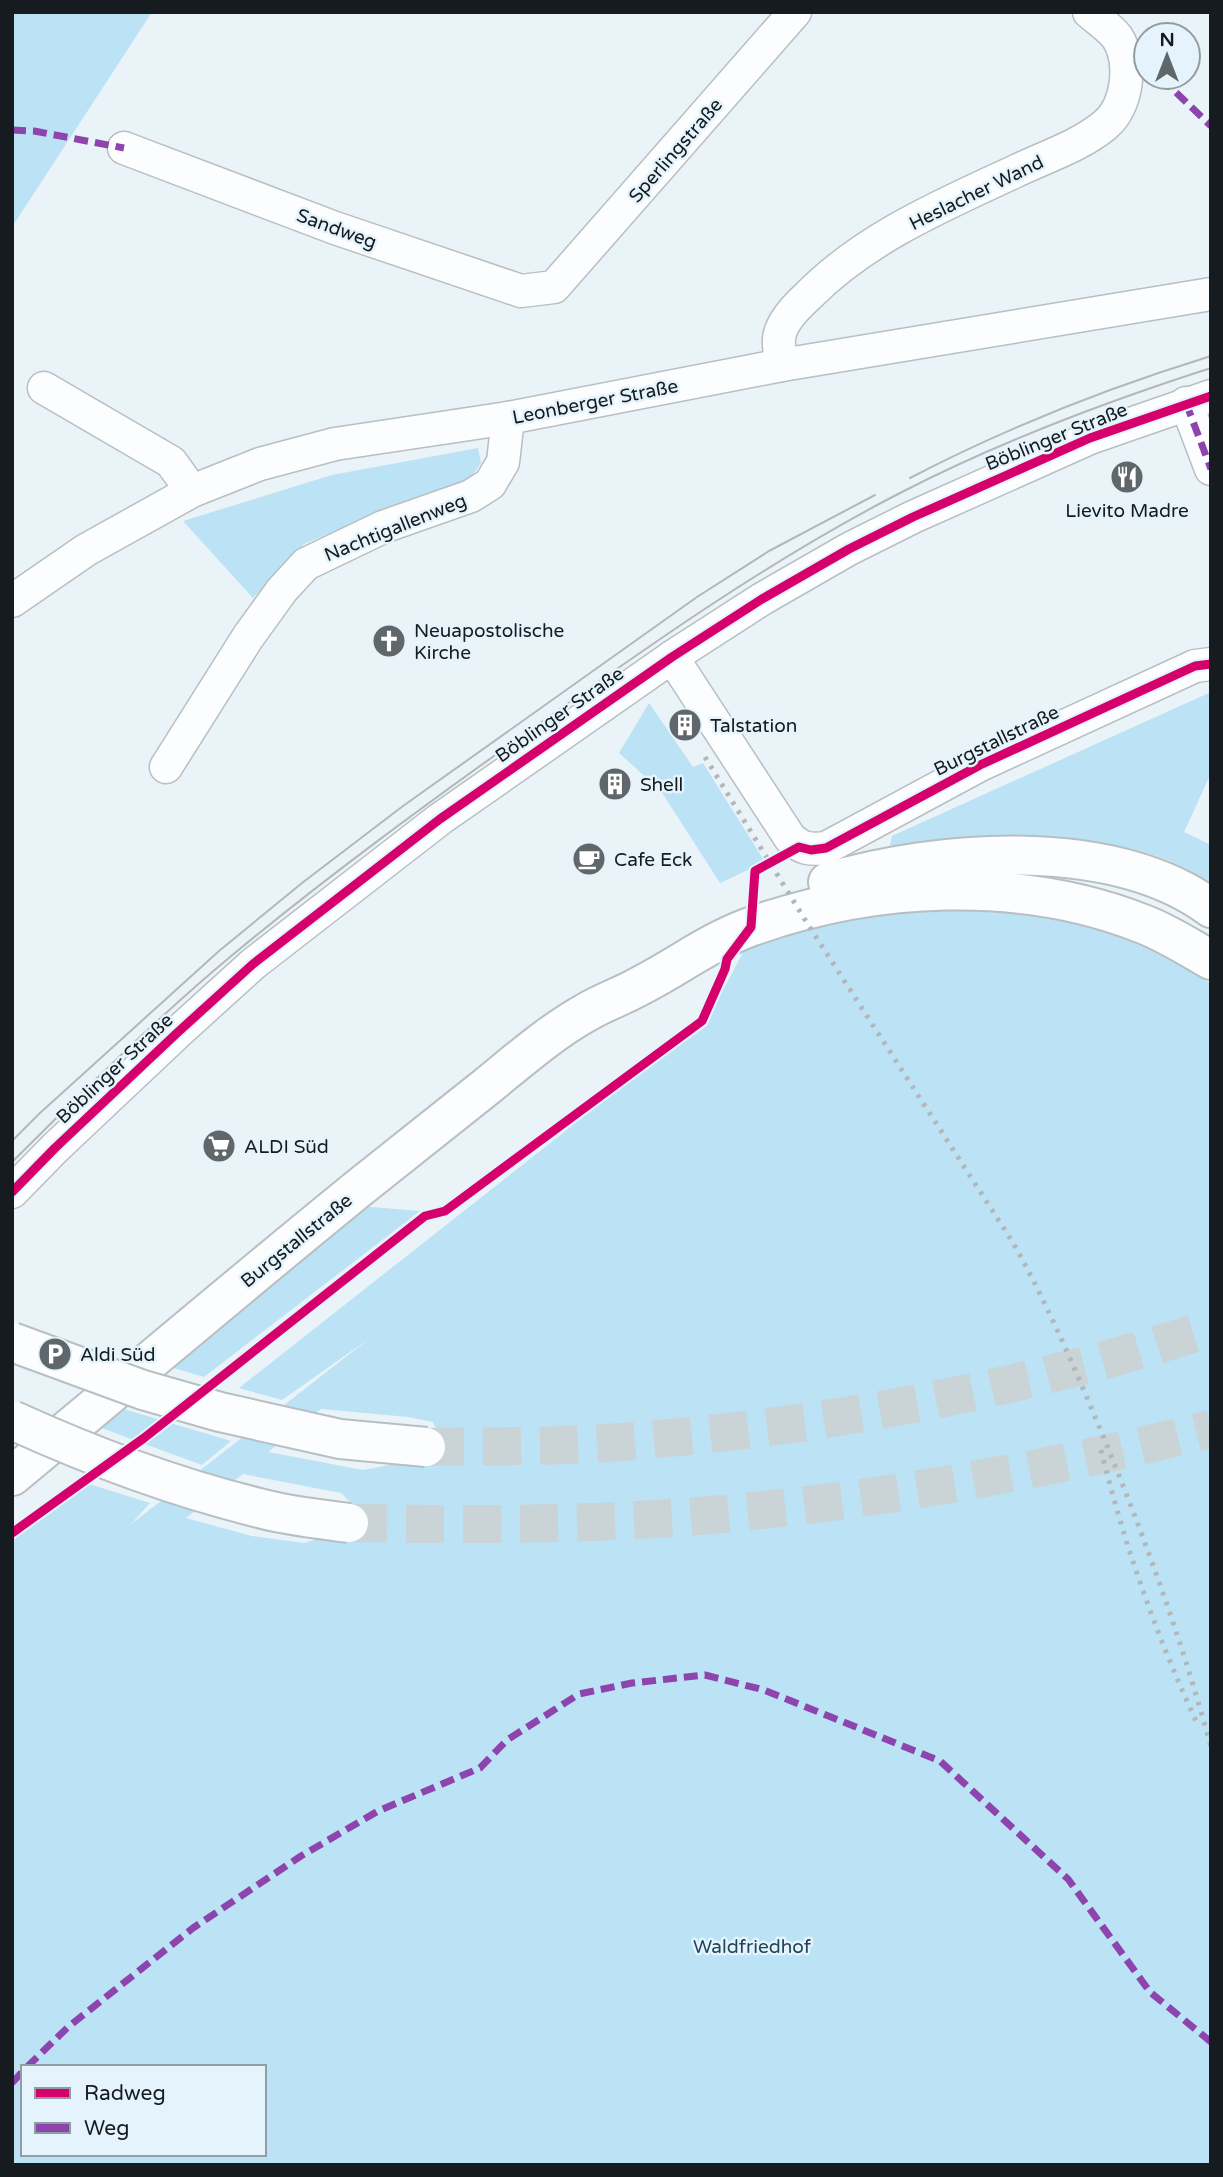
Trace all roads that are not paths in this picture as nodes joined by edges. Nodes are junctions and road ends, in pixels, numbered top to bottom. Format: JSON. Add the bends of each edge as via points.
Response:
{"nodes":[{"id":1,"x":796,"y":12,"type":"edge"},
{"id":2,"x":1089,"y":12,"type":"edge"},
{"id":3,"x":124,"y":148,"type":"dead end"},
{"id":4,"x":554,"y":288,"type":"joint"},
{"id":5,"x":1211,"y":294,"type":"edge"},
{"id":6,"x":782,"y":365,"type":"junction"},
{"id":7,"x":44,"y":388,"type":"dead end"},
{"id":8,"x":1199,"y":399,"type":"edge"},
{"id":9,"x":508,"y":418,"type":"junction"},
{"id":10,"x":1211,"y":468,"type":"edge"},
{"id":11,"x":192,"y":491,"type":"junction"},
{"id":12,"x":12,"y":601,"type":"edge"},
{"id":13,"x":672,"y":657,"type":"junction"},
{"id":14,"x":1211,"y":664,"type":"edge"},
{"id":15,"x":166,"y":767,"type":"dead end"},
{"id":16,"x":1211,"y":908,"type":"edge"},
{"id":17,"x":1211,"y":960,"type":"edge"},
{"id":18,"x":587,"y":1012,"type":"junction"},
{"id":19,"x":12,"y":1192,"type":"edge"},
{"id":20,"x":12,"y":1342,"type":"edge"},
{"id":21,"x":12,"y":1420,"type":"edge"},
{"id":22,"x":426,"y":1447,"type":"tunnel mouth"},
{"id":23,"x":12,"y":1476,"type":"edge"},
{"id":24,"x":349,"y":1523,"type":"tunnel mouth"}],
"edges":[{"from":1,"to":4,"type":"street","name":"Sperlingstraße"},
{"from":2,"to":6,"type":"street","name":"Heslacher Wand","via":[[1116,36],[1127,73],[1120,104],[1107,124],[873,243],[831,272],[794,310],[779,337]]},
{"from":3,"to":4,"type":"street","name":"Sandweg","via":[[335,228],[521,291]]},
{"from":5,"to":6,"type":"street","name":"Leonberger Straße"},
{"from":6,"to":9,"type":"street","name":"Leonberger Straße"},
{"from":7,"to":11,"type":"street","via":[[171,462]]},
{"from":8,"to":10,"type":"street"},
{"from":8,"to":13,"type":"street","name":"Böblinger Straße","via":[[1090,438],[849,548]]},
{"from":9,"to":11,"type":"street","name":"Leonberger Straße","via":[[335,444],[260,464]]},
{"from":9,"to":15,"type":"street","name":"Nachtigallenweg","via":[[503,462],[490,484],[306,564],[248,637]]},
{"from":11,"to":12,"type":"street","name":"Leonberger Straße","via":[[86,550]]},
{"from":13,"to":14,"type":"street","name":"Burgstallstraße","via":[[790,838],[811,850],[826,848],[980,765],[1195,666]]},
{"from":13,"to":19,"type":"street","name":"Böblinger Straße","via":[[440,818],[253,964]]},
{"from":16,"to":18,"type":"main road","name":"Burgstallstraße","via":[[1191,893],[1149,874],[1097,862],[1007,857],[911,863],[859,873],[715,920],[617,980]]},
{"from":17,"to":18,"type":"main road","name":"Burgstallstraße","via":[[1142,923],[1055,899],[968,890],[908,893],[828,905],[751,927]]},
{"from":18,"to":23,"type":"main road","name":"Burgstallstraße","via":[[515,1063],[360,1188]]},
{"from":20,"to":22,"type":"main road","bridge":true,"via":[[143,1390],[220,1412],[340,1439]]},
{"from":21,"to":24,"type":"main road","bridge":true,"via":[[195,1490],[261,1509]]}]}
